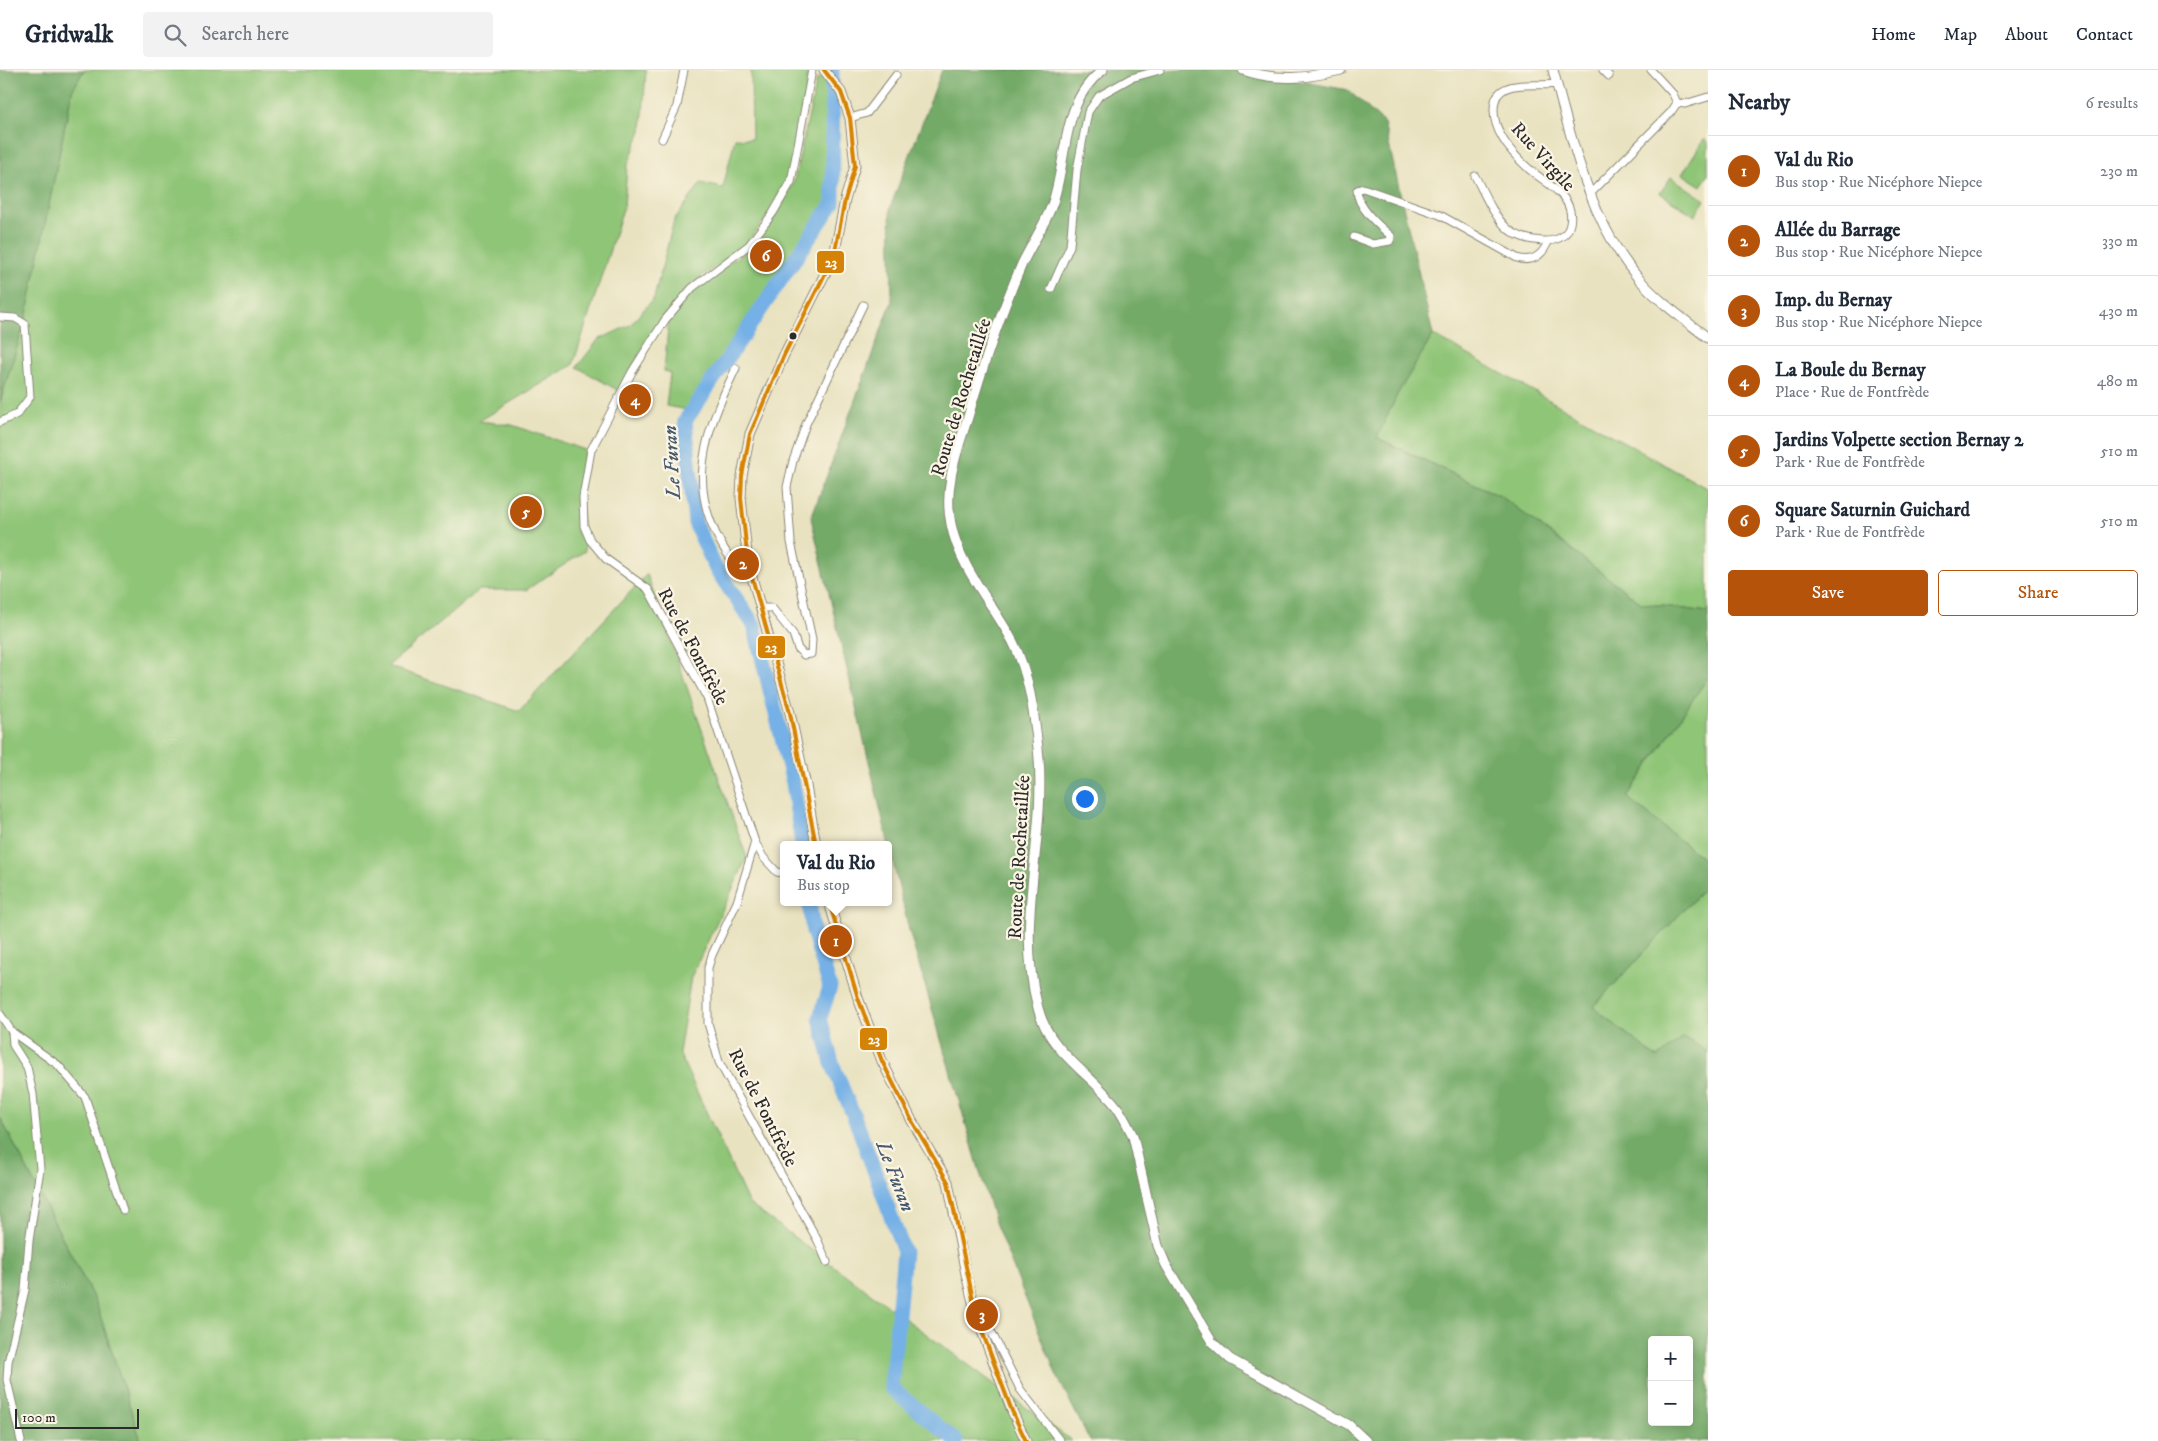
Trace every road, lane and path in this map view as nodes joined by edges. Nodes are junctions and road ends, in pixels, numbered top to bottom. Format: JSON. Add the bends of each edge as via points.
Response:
{"nodes":[{"id":1,"x":684,"y":70,"type":"edge"},
{"id":2,"x":812,"y":70,"type":"edge"},
{"id":3,"x":824,"y":70,"type":"edge"},
{"id":4,"x":1103,"y":70,"type":"edge"},
{"id":5,"x":1160,"y":70,"type":"edge"},
{"id":6,"x":1243,"y":70,"type":"edge"},
{"id":7,"x":1341,"y":70,"type":"edge"},
{"id":8,"x":1553,"y":70,"type":"edge"},
{"id":9,"x":1603,"y":70,"type":"edge"},
{"id":10,"x":1651,"y":70,"type":"edge"},
{"id":11,"x":896,"y":75,"type":"dead end"},
{"id":12,"x":1609,"y":76,"type":"dead end"},
{"id":13,"x":1557,"y":84,"type":"junction"},
{"id":14,"x":1708,"y":97,"type":"edge"},
{"id":15,"x":1677,"y":103,"type":"junction"},
{"id":16,"x":850,"y":118,"type":"junction"},
{"id":17,"x":662,"y":140,"type":"dead end"},
{"id":18,"x":1475,"y":176,"type":"dead end"},
{"id":19,"x":1591,"y":193,"type":"junction"},
{"id":20,"x":1354,"y":237,"type":"dead end"},
{"id":21,"x":1548,"y":242,"type":"junction"},
{"id":22,"x":1051,"y":289,"type":"dead end"},
{"id":23,"x":862,"y":305,"type":"dead end"},
{"id":24,"x":0,"y":317,"type":"edge"},
{"id":25,"x":1708,"y":338,"type":"edge"},
{"id":26,"x":736,"y":368,"type":"dead end"},
{"id":27,"x":0,"y":422,"type":"edge"},
{"id":28,"x":752,"y":576,"type":"junction"},
{"id":29,"x":762,"y":608,"type":"junction"},
{"id":30,"x":815,"y":841,"type":"edge"},
{"id":31,"x":755,"y":842,"type":"junction"},
{"id":32,"x":780,"y":872,"type":"edge"},
{"id":33,"x":829,"y":906,"type":"edge"},
{"id":34,"x":0,"y":1014,"type":"edge"},
{"id":35,"x":12,"y":1032,"type":"junction"},
{"id":36,"x":123,"y":1210,"type":"dead end"},
{"id":37,"x":827,"y":1262,"type":"dead end"},
{"id":38,"x":980,"y":1329,"type":"junction"},
{"id":39,"x":21,"y":1441,"type":"edge"},
{"id":40,"x":1026,"y":1441,"type":"edge"},
{"id":41,"x":1060,"y":1441,"type":"edge"},
{"id":42,"x":1366,"y":1441,"type":"edge"}],
"edges":[{"from":1,"to":17,"type":"street","via":[[677,106]]},
{"from":2,"to":31,"type":"street","name":"Rue de Fontfrède","via":[[791,182],[749,245],[692,288],[665,320],[632,372],[591,450],[582,497],[584,526],[590,540],[606,559],[648,590],[706,698]]},
{"from":3,"to":16,"type":"street","via":[[835,82]]},
{"from":4,"to":42,"type":"street","name":"Route de Rochetaillée","via":[[1081,93],[1073,110],[1053,203],[1022,264],[986,355],[954,462],[949,492],[950,523],[958,550],[1013,642],[1022,664],[1033,713],[1041,792],[1029,906],[1028,953],[1038,1009],[1049,1035],[1068,1060],[1096,1084],[1126,1120],[1133,1136],[1158,1246],[1212,1342],[1230,1359],[1349,1426]]},
{"from":5,"to":22,"type":"street","via":[[1131,78],[1099,96],[1088,112],[1077,170],[1070,246]]},
{"from":6,"to":7,"type":"street","via":[[1282,79]]},
{"from":8,"to":13,"type":"street","name":"Rue Virgile"},
{"from":9,"to":12,"type":"street"},
{"from":10,"to":15,"type":"street"},
{"from":11,"to":16,"type":"street","via":[[867,112]]},
{"from":13,"to":19,"type":"street","name":"Rue Virgile"},
{"from":13,"to":21,"type":"street","name":"Rue Virgile","via":[[1518,85],[1499,94],[1495,102],[1496,126],[1500,135],[1530,170],[1560,192],[1567,206],[1571,220],[1569,230],[1563,237]]},
{"from":14,"to":15,"type":"street","via":[[1685,104]]},
{"from":15,"to":19,"type":"street"},
{"from":16,"to":28,"type":"street","via":[[855,166],[834,256],[759,411],[744,458],[741,506]]},
{"from":18,"to":21,"type":"street","via":[[1507,229]]},
{"from":19,"to":25,"type":"street","name":"Rue Virgile","via":[[1613,241],[1640,280]]},
{"from":20,"to":21,"type":"street","via":[[1373,244],[1390,241],[1391,236],[1378,225],[1357,197],[1357,190],[1363,188],[1440,215],[1526,261],[1536,258]]},
{"from":23,"to":29,"type":"street","via":[[806,424],[787,487],[791,542],[812,639],[811,654],[804,655],[798,649],[793,634],[772,608]]},
{"from":24,"to":27,"type":"street","via":[[15,318],[25,324],[30,397],[17,414]]},
{"from":26,"to":28,"type":"street","via":[[706,441],[701,485],[711,527],[726,554],[741,574]]},
{"from":28,"to":29,"type":"street"},
{"from":29,"to":30,"type":"street","via":[[790,713]]},
{"from":31,"to":32,"type":"street","via":[[763,857]]},
{"from":31,"to":37,"type":"street","name":"Rue de Fontfrède","via":[[737,902],[708,968],[708,1023],[719,1062]]},
{"from":33,"to":38,"type":"street","via":[[882,1061],[948,1182]]},
{"from":34,"to":35,"type":"street"},
{"from":35,"to":36,"type":"street","via":[[58,1065],[85,1097]]},
{"from":35,"to":39,"type":"street","via":[[14,1045],[27,1067],[33,1094],[40,1169],[25,1290],[8,1362],[10,1399]]},
{"from":38,"to":40,"type":"street"},
{"from":38,"to":41,"type":"street","via":[[992,1333],[1020,1389]]}]}
